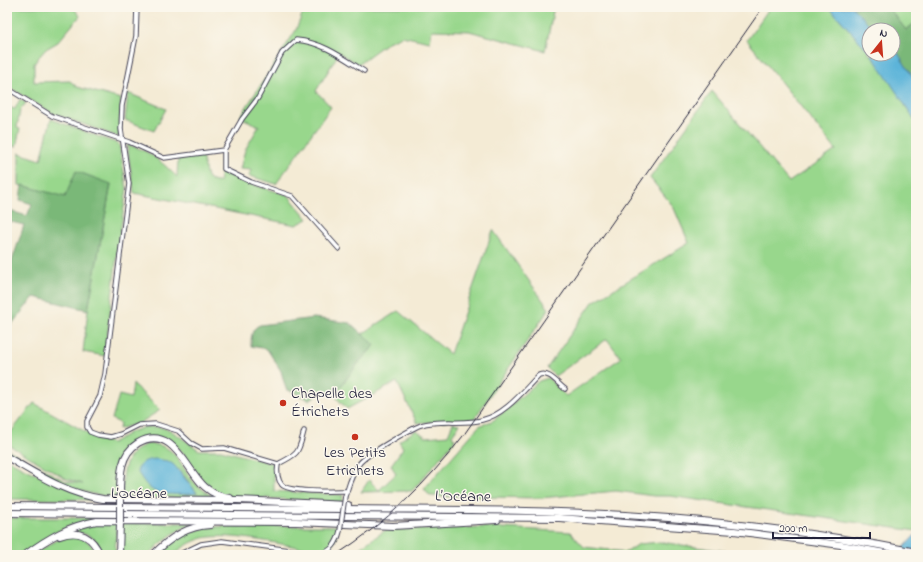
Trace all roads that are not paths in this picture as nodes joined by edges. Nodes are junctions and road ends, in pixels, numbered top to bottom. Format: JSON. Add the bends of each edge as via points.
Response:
{"nodes":[{"id":1,"x":137,"y":7,"type":"edge"},
{"id":2,"x":364,"y":71,"type":"dead end"},
{"id":3,"x":7,"y":88,"type":"edge"},
{"id":4,"x":123,"y":141,"type":"junction"},
{"id":5,"x":224,"y":150,"type":"junction"},
{"id":6,"x":339,"y":249,"type":"dead end"},
{"id":7,"x":564,"y":389,"type":"dead end"},
{"id":8,"x":304,"y":431,"type":"dead end"},
{"id":9,"x":7,"y":457,"type":"edge"},
{"id":10,"x":278,"y":464,"type":"junction"},
{"id":11,"x":346,"y":493,"type":"junction"},
{"id":12,"x":237,"y":500,"type":"junction"},
{"id":13,"x":7,"y":506,"type":"edge"},
{"id":14,"x":361,"y":509,"type":"junction"},
{"id":15,"x":7,"y":513,"type":"edge"},
{"id":16,"x":510,"y":517,"type":"junction"},
{"id":17,"x":258,"y":521,"type":"junction"},
{"id":18,"x":37,"y":547,"type":"junction"},
{"id":19,"x":916,"y":552,"type":"edge"},
{"id":20,"x":306,"y":553,"type":"edge"},
{"id":21,"x":25,"y":555,"type":"edge"},
{"id":22,"x":100,"y":555,"type":"edge"},
{"id":23,"x":119,"y":555,"type":"edge"},
{"id":24,"x":153,"y":555,"type":"edge"},
{"id":25,"x":178,"y":555,"type":"edge"},
{"id":26,"x":896,"y":555,"type":"edge"}],
"edges":[{"from":1,"to":4,"type":"street","via":[[136,36],[122,106]]},
{"from":2,"to":5,"type":"street","via":[[330,50],[296,40],[282,53],[258,98]]},
{"from":3,"to":4,"type":"street","via":[[52,116]]},
{"from":4,"to":5,"type":"street","via":[[164,158]]},
{"from":4,"to":10,"type":"street","via":[[129,184],[106,374],[100,396],[86,427],[98,435],[111,436],[139,425],[156,424],[178,431],[202,449],[224,448]]},
{"from":5,"to":6,"type":"street","via":[[224,169],[292,196]]},
{"from":7,"to":11,"type":"street","via":[[543,373],[501,412],[482,421],[421,425],[360,462]]},
{"from":8,"to":10,"type":"street","via":[[299,450]]},
{"from":9,"to":12,"type":"highway","via":[[64,488],[93,497]]},
{"from":10,"to":11,"type":"street","via":[[279,478],[283,485],[292,489]]},
{"from":11,"to":20,"type":"street","bridge":true,"via":[[336,543],[326,552]]},
{"from":12,"to":14,"type":"highway","via":[[352,505]]},
{"from":12,"to":23,"type":"highway","bridge":true,"via":[[205,488],[179,452],[169,444],[155,440],[141,442],[125,456],[121,471]]},
{"from":13,"to":14,"type":"highway","name":"L’Océane"},
{"from":14,"to":19,"type":"highway","name":"L’Océane","via":[[536,511],[642,516],[794,532]]},
{"from":15,"to":16,"type":"highway","name":"L’Océane"},
{"from":16,"to":17,"type":"highway","via":[[502,520],[394,526]]},
{"from":16,"to":26,"type":"highway","name":"L’Océane","via":[[676,526],[794,538]]},
{"from":17,"to":18,"type":"highway","via":[[97,521],[68,528]]},
{"from":17,"to":24,"type":"highway","via":[[192,528],[176,535]]},
{"from":18,"to":21,"type":"highway"},
{"from":18,"to":22,"type":"highway","via":[[58,536],[75,533],[94,542]]},
{"from":20,"to":25,"type":"street","via":[[222,541],[201,544]]}]}
